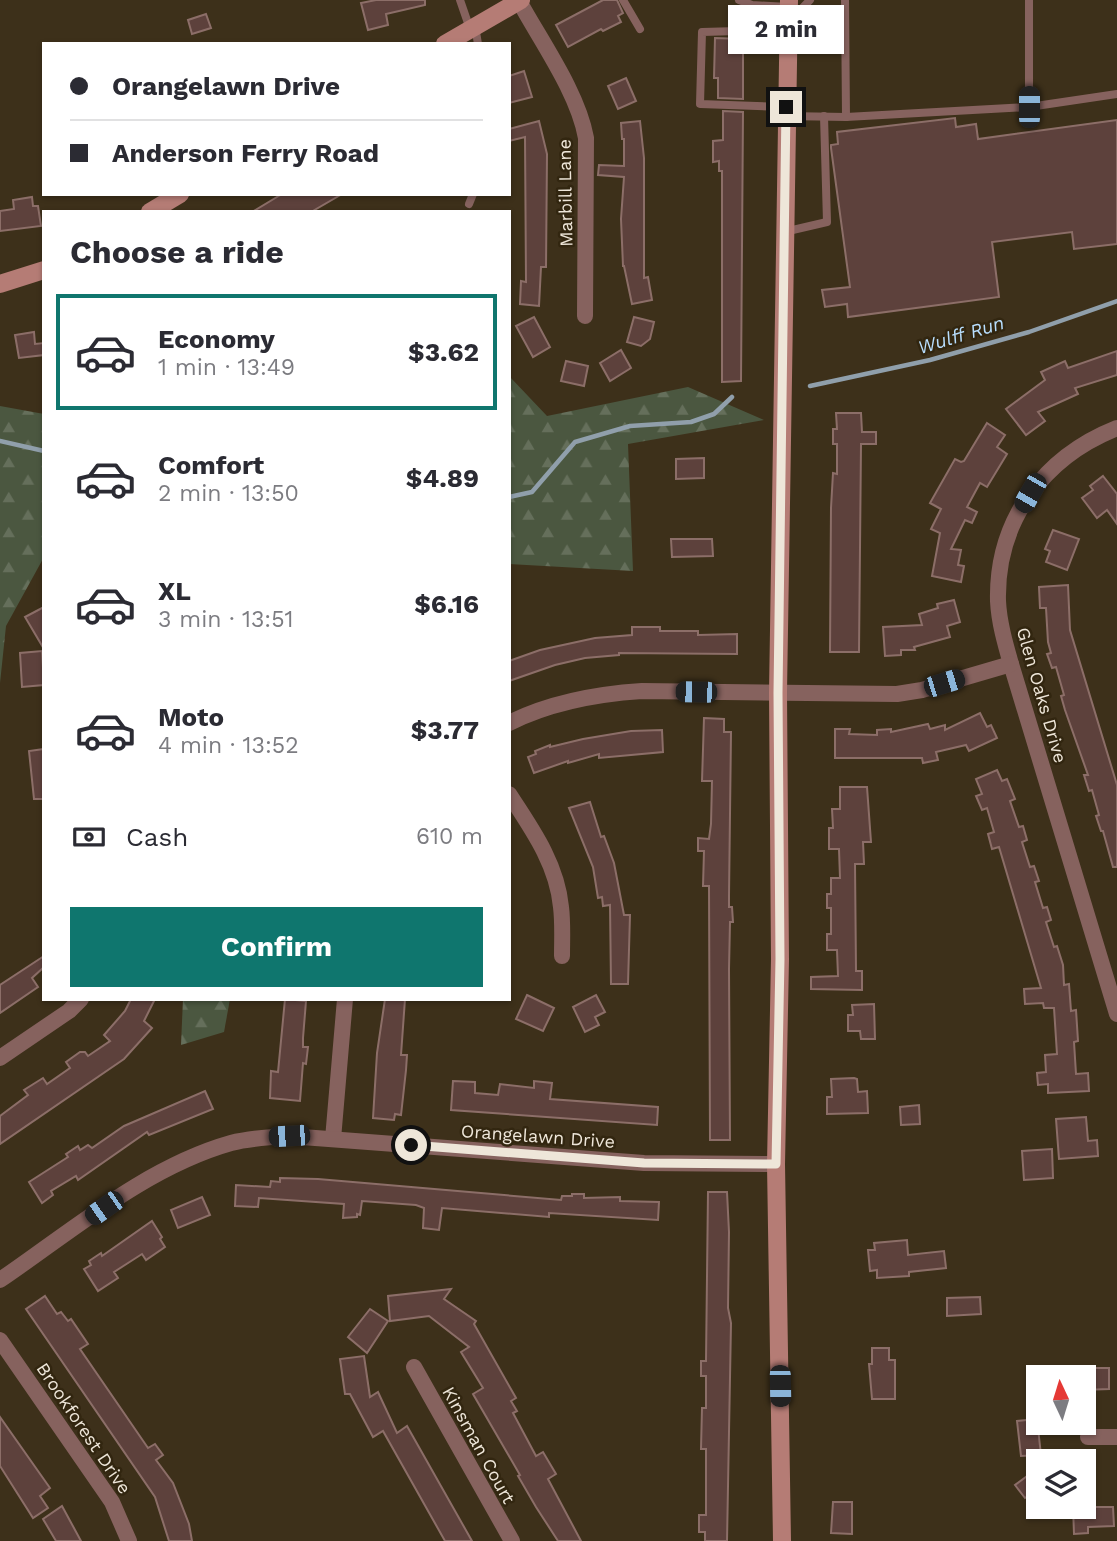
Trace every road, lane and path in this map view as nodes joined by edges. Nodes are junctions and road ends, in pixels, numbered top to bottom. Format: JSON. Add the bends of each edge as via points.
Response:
{"nodes":[{"id":1,"x":460,"y":0,"type":"edge"},
{"id":2,"x":623,"y":0,"type":"edge"},
{"id":3,"x":739,"y":0,"type":"edge"},
{"id":4,"x":810,"y":0,"type":"edge"},
{"id":5,"x":845,"y":0,"type":"edge"},
{"id":6,"x":1029,"y":0,"type":"edge"},
{"id":7,"x":520,"y":1,"type":"edge"},
{"id":8,"x":788,"y":10,"type":"edge"},
{"id":9,"x":640,"y":29,"type":"dead end"},
{"id":10,"x":474,"y":33,"type":"edge"},
{"id":11,"x":450,"y":42,"type":"edge"},
{"id":12,"x":788,"y":44,"type":"junction"},
{"id":13,"x":1117,"y":94,"type":"edge"},
{"id":14,"x":1029,"y":107,"type":"junction"},
{"id":15,"x":786,"y":111,"type":"junction"},
{"id":16,"x":824,"y":116,"type":"junction"},
{"id":17,"x":846,"y":117,"type":"junction"},
{"id":18,"x":177,"y":196,"type":"edge"},
{"id":19,"x":472,"y":196,"type":"edge"},
{"id":20,"x":469,"y":204,"type":"dead end"},
{"id":21,"x":153,"y":210,"type":"edge"},
{"id":22,"x":784,"y":232,"type":"junction"},
{"id":23,"x":42,"y":271,"type":"edge"},
{"id":24,"x":0,"y":284,"type":"edge"},
{"id":25,"x":585,"y":316,"type":"dead end"},
{"id":26,"x":1117,"y":428,"type":"edge"},
{"id":27,"x":1011,"y":664,"type":"junction"},
{"id":28,"x":778,"y":693,"type":"junction"},
{"id":29,"x":511,"y":722,"type":"edge"},
{"id":30,"x":511,"y":797,"type":"edge"},
{"id":31,"x":562,"y":956,"type":"dead end"},
{"id":32,"x":79,"y":1001,"type":"edge"},
{"id":33,"x":345,"y":1001,"type":"edge"},
{"id":34,"x":1117,"y":1014,"type":"edge"},
{"id":35,"x":0,"y":1058,"type":"edge"},
{"id":36,"x":332,"y":1139,"type":"junction"},
{"id":37,"x":776,"y":1164,"type":"junction"},
{"id":38,"x":0,"y":1280,"type":"edge"},
{"id":39,"x":0,"y":1340,"type":"edge"},
{"id":40,"x":414,"y":1367,"type":"dead end"},
{"id":41,"x":1088,"y":1437,"type":"dead end"},
{"id":42,"x":1117,"y":1437,"type":"edge"},
{"id":43,"x":129,"y":1541,"type":"edge"},
{"id":44,"x":512,"y":1541,"type":"edge"},
{"id":45,"x":782,"y":1541,"type":"edge"}],
"edges":[{"from":1,"to":10,"type":"lane"},
{"from":2,"to":9,"type":"lane"},
{"from":3,"to":8,"type":"lane"},
{"from":4,"to":8,"type":"lane"},
{"from":5,"to":17,"type":"lane"},
{"from":6,"to":14,"type":"lane"},
{"from":7,"to":10,"type":"street"},
{"from":7,"to":25,"type":"street","name":"Marbill Lane","via":[[582,117],[586,138]]},
{"from":8,"to":12,"type":"street"},
{"from":10,"to":11,"type":"street"},
{"from":12,"to":15,"type":"street"},
{"from":12,"to":15,"type":"lane","via":[[738,31],[702,32],[700,104]]},
{"from":13,"to":14,"type":"lane"},
{"from":14,"to":17,"type":"lane"},
{"from":15,"to":16,"type":"lane"},
{"from":15,"to":22,"type":"street"},
{"from":16,"to":17,"type":"lane"},
{"from":16,"to":22,"type":"lane","via":[[827,222]]},
{"from":18,"to":21,"type":"street"},
{"from":19,"to":20,"type":"lane"},
{"from":22,"to":28,"type":"street"},
{"from":23,"to":24,"type":"street"},
{"from":26,"to":27,"type":"street","name":"Glen Oaks Drive","via":[[1065,456],[1030,493],[1015,518],[1007,538],[998,603]]},
{"from":27,"to":28,"type":"street","via":[[897,694]]},
{"from":27,"to":34,"type":"street","name":"Glen Oaks Drive"},
{"from":28,"to":29,"type":"street","via":[[606,694],[548,707]]},
{"from":28,"to":37,"type":"street"},
{"from":30,"to":31,"type":"street","via":[[555,875],[562,908]]},
{"from":32,"to":35,"type":"street"},
{"from":33,"to":36,"type":"street"},
{"from":36,"to":37,"type":"street","name":"Orangelawn Drive","via":[[644,1163]]},
{"from":36,"to":38,"type":"street","name":"Orangelawn Drive","via":[[289,1136],[240,1142],[161,1172]]},
{"from":37,"to":45,"type":"street"},
{"from":39,"to":43,"type":"street","name":"Brookforest Drive","via":[[112,1502]]},
{"from":40,"to":44,"type":"street","name":"Kinsman Court"},
{"from":41,"to":42,"type":"street"}]}
